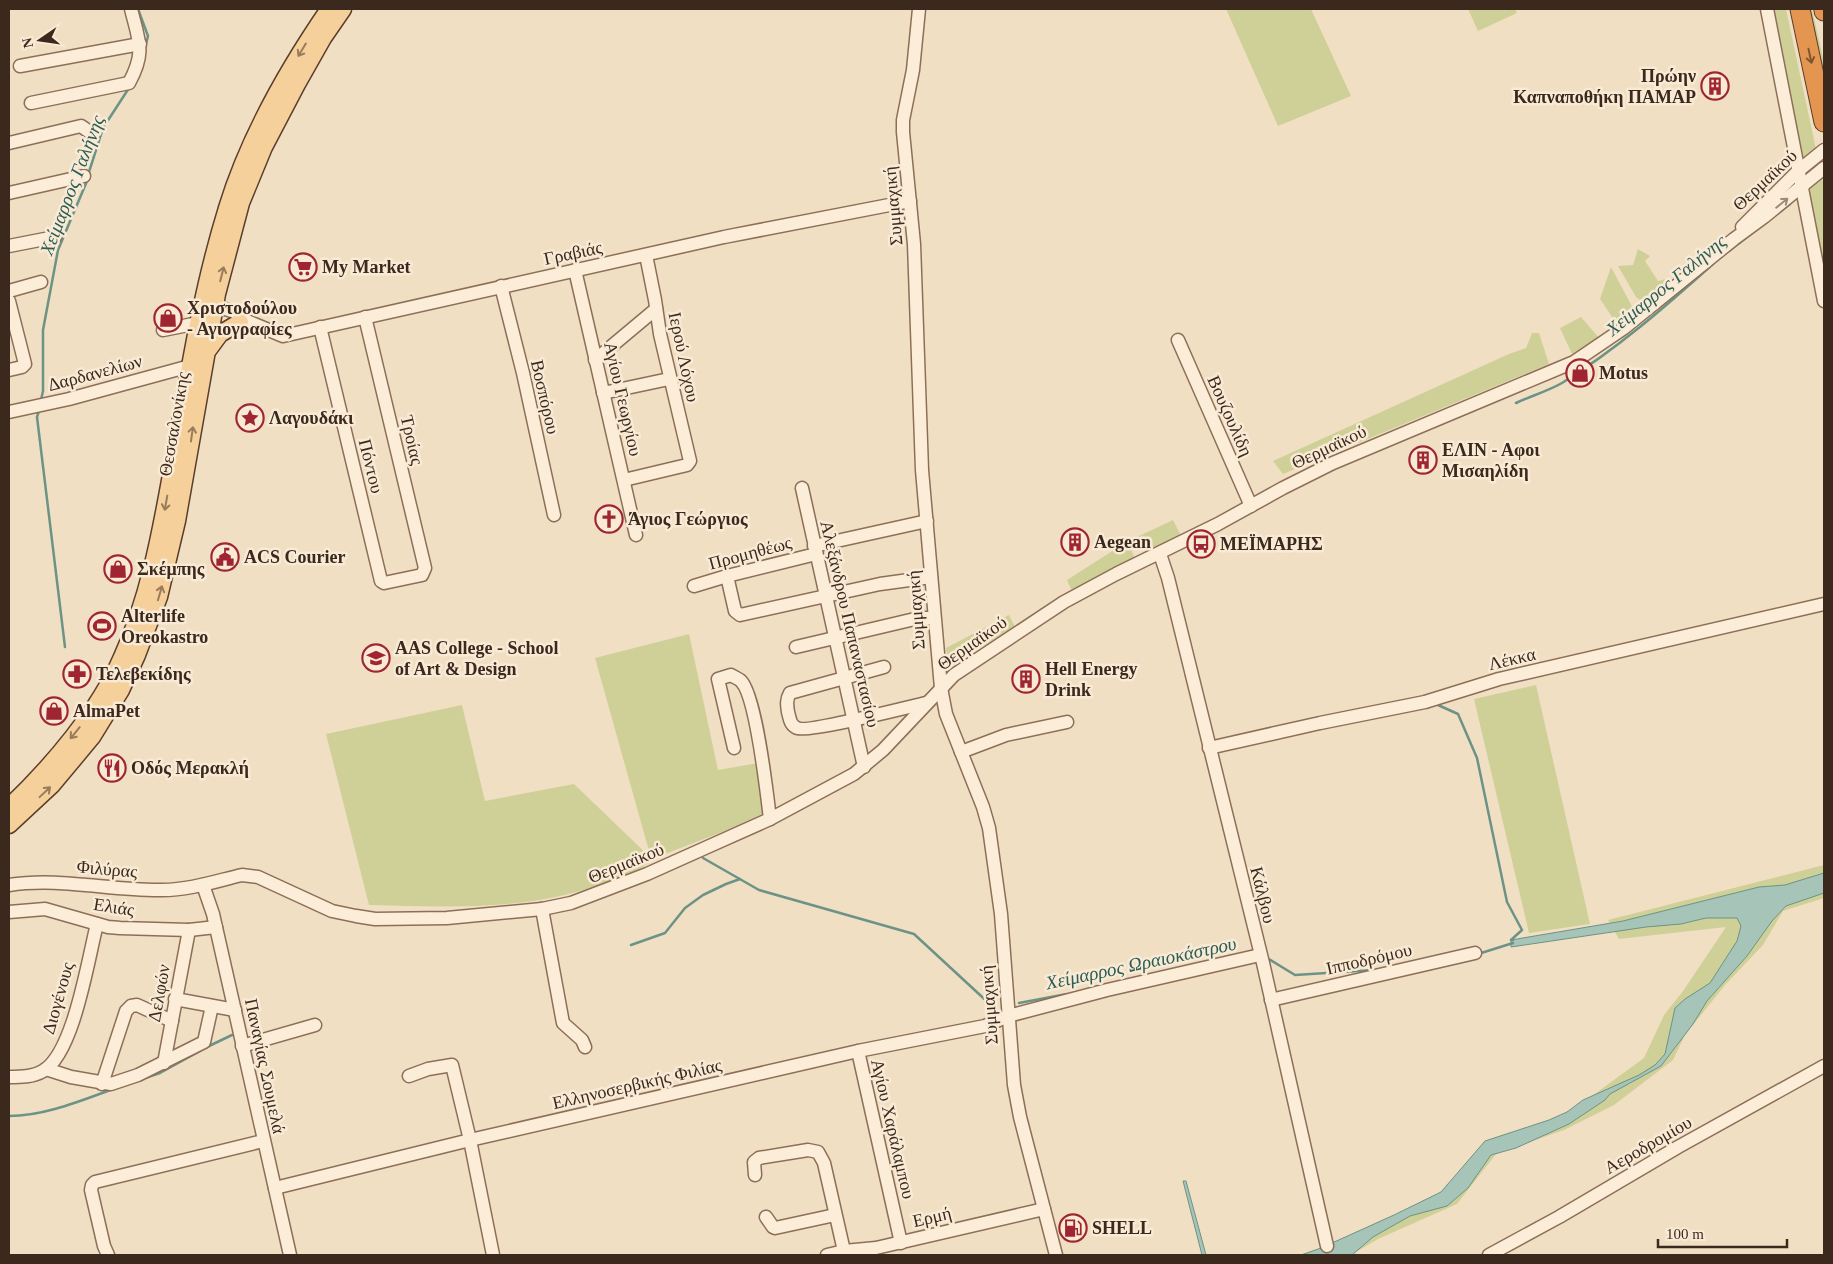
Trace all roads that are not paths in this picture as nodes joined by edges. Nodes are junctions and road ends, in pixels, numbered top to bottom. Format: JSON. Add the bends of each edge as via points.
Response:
{"nodes":[{"id":1,"x":131,"y":9,"type":"edge"},
{"id":2,"x":329,"y":9,"type":"edge"},
{"id":3,"x":343,"y":9,"type":"edge"},
{"id":4,"x":919,"y":9,"type":"edge"},
{"id":5,"x":1766,"y":9,"type":"edge"},
{"id":6,"x":1800,"y":9,"type":"edge"},
{"id":7,"x":140,"y":44,"type":"junction"},
{"id":8,"x":20,"y":66,"type":"dead end"},
{"id":9,"x":31,"y":103,"type":"dead end"},
{"id":10,"x":1824,"y":122,"type":"edge"},
{"id":11,"x":91,"y":133,"type":"dead end"},
{"id":12,"x":9,"y":143,"type":"edge"},
{"id":13,"x":1824,"y":150,"type":"edge"},
{"id":14,"x":1824,"y":168,"type":"edge"},
{"id":15,"x":1798,"y":171,"type":"junction"},
{"id":16,"x":84,"y":176,"type":"dead end"},
{"id":17,"x":1802,"y":187,"type":"junction"},
{"id":18,"x":9,"y":193,"type":"edge"},
{"id":19,"x":910,"y":201,"type":"junction"},
{"id":20,"x":55,"y":237,"type":"dead end"},
{"id":21,"x":1734,"y":239,"type":"junction"},
{"id":22,"x":9,"y":246,"type":"edge"},
{"id":23,"x":646,"y":255,"type":"junction"},
{"id":24,"x":575,"y":270,"type":"junction"},
{"id":25,"x":41,"y":282,"type":"dead end"},
{"id":26,"x":501,"y":286,"type":"junction"},
{"id":27,"x":9,"y":291,"type":"edge"},
{"id":28,"x":9,"y":301,"type":"edge"},
{"id":29,"x":1824,"y":301,"type":"edge"},
{"id":30,"x":656,"y":309,"type":"junction"},
{"id":31,"x":206,"y":312,"type":"junction"},
{"id":32,"x":365,"y":317,"type":"junction"},
{"id":33,"x":244,"y":322,"type":"junction"},
{"id":34,"x":320,"y":327,"type":"junction"},
{"id":35,"x":163,"y":330,"type":"dead end"},
{"id":36,"x":1178,"y":340,"type":"dead end"},
{"id":37,"x":205,"y":358,"type":"junction"},
{"id":38,"x":596,"y":360,"type":"junction"},
{"id":39,"x":190,"y":366,"type":"junction"},
{"id":40,"x":9,"y":370,"type":"edge"},
{"id":41,"x":670,"y":378,"type":"junction"},
{"id":42,"x":603,"y":393,"type":"junction"},
{"id":43,"x":9,"y":412,"type":"edge"},
{"id":44,"x":624,"y":480,"type":"junction"},
{"id":45,"x":802,"y":488,"type":"dead end"},
{"id":46,"x":1251,"y":506,"type":"junction"},
{"id":47,"x":554,"y":515,"type":"dead end"},
{"id":48,"x":927,"y":521,"type":"junction"},
{"id":49,"x":636,"y":535,"type":"dead end"},
{"id":50,"x":815,"y":550,"type":"junction"},
{"id":51,"x":1160,"y":554,"type":"junction"},
{"id":52,"x":727,"y":576,"type":"junction"},
{"id":53,"x":931,"y":577,"type":"junction"},
{"id":54,"x":382,"y":582,"type":"joint"},
{"id":55,"x":694,"y":586,"type":"dead end"},
{"id":56,"x":825,"y":596,"type":"junction"},
{"id":57,"x":1824,"y":604,"type":"edge"},
{"id":58,"x":934,"y":618,"type":"junction"},
{"id":59,"x":834,"y":638,"type":"junction"},
{"id":60,"x":796,"y":647,"type":"dead end"},
{"id":61,"x":884,"y":667,"type":"dead end"},
{"id":62,"x":844,"y":678,"type":"junction"},
{"id":63,"x":940,"y":688,"type":"junction"},
{"id":64,"x":926,"y":703,"type":"junction"},
{"id":65,"x":853,"y":720,"type":"junction"},
{"id":66,"x":1067,"y":722,"type":"dead end"},
{"id":67,"x":734,"y":748,"type":"dead end"},
{"id":68,"x":1209,"y":748,"type":"junction"},
{"id":69,"x":961,"y":752,"type":"junction"},
{"id":70,"x":864,"y":767,"type":"junction"},
{"id":71,"x":9,"y":807,"type":"edge"},
{"id":72,"x":770,"y":819,"type":"junction"},
{"id":73,"x":9,"y":825,"type":"edge"},
{"id":74,"x":9,"y":885,"type":"edge"},
{"id":75,"x":203,"y":885,"type":"junction"},
{"id":76,"x":542,"y":909,"type":"junction"},
{"id":77,"x":9,"y":912,"type":"edge"},
{"id":78,"x":97,"y":924,"type":"junction"},
{"id":79,"x":216,"y":928,"type":"junction"},
{"id":80,"x":189,"y":930,"type":"junction"},
{"id":81,"x":1476,"y":953,"type":"dead end"},
{"id":82,"x":1260,"y":955,"type":"junction"},
{"id":83,"x":175,"y":999,"type":"junction"},
{"id":84,"x":1271,"y":1000,"type":"junction"},
{"id":85,"x":212,"y":1006,"type":"junction"},
{"id":86,"x":235,"y":1010,"type":"junction"},
{"id":87,"x":1008,"y":1016,"type":"junction"},
{"id":88,"x":172,"y":1021,"type":"junction"},
{"id":89,"x":315,"y":1025,"type":"dead end"},
{"id":90,"x":242,"y":1046,"type":"junction"},
{"id":91,"x":585,"y":1047,"type":"dead end"},
{"id":92,"x":858,"y":1051,"type":"junction"},
{"id":93,"x":164,"y":1062,"type":"junction"},
{"id":94,"x":1824,"y":1066,"type":"edge"},
{"id":95,"x":46,"y":1069,"type":"junction"},
{"id":96,"x":409,"y":1076,"type":"dead end"},
{"id":97,"x":9,"y":1077,"type":"edge"},
{"id":98,"x":102,"y":1084,"type":"junction"},
{"id":99,"x":470,"y":1140,"type":"junction"},
{"id":100,"x":264,"y":1141,"type":"junction"},
{"id":101,"x":755,"y":1176,"type":"dead end"},
{"id":102,"x":274,"y":1188,"type":"junction"},
{"id":103,"x":1044,"y":1209,"type":"junction"},
{"id":104,"x":835,"y":1215,"type":"junction"},
{"id":105,"x":766,"y":1217,"type":"dead end"},
{"id":106,"x":901,"y":1243,"type":"junction"},
{"id":107,"x":1327,"y":1246,"type":"dead end"},
{"id":108,"x":844,"y":1251,"type":"junction"},
{"id":109,"x":877,"y":1252,"type":"edge"},
{"id":110,"x":108,"y":1255,"type":"edge"},
{"id":111,"x":290,"y":1255,"type":"edge"},
{"id":112,"x":492,"y":1255,"type":"edge"},
{"id":113,"x":827,"y":1255,"type":"edge"},
{"id":114,"x":1056,"y":1255,"type":"edge"},
{"id":115,"x":1489,"y":1255,"type":"edge"}],
"edges":[{"from":1,"to":7,"type":"street"},
{"from":2,"to":31,"type":"main road","name":"Θεσσαλονίκης","one_way":true,"via":[[283,81],[237,176],[219,236]]},
{"from":31,"to":3,"type":"main road","name":"Θεσσαλονίκης","one_way":true,"via":[[252,172],[300,77]]},
{"from":4,"to":19,"type":"street","name":"Συμμαχική","via":[[903,120]]},
{"from":5,"to":15,"type":"street"},
{"from":6,"to":10,"type":"highway","one_way":true},
{"from":7,"to":8,"type":"street"},
{"from":7,"to":9,"type":"street","via":[[139,62],[129,83]]},
{"from":11,"to":12,"type":"street","via":[[81,126]]},
{"from":13,"to":15,"type":"street","name":"Θερμαϊκού"},
{"from":14,"to":17,"type":"street","name":"Θερμαϊκού"},
{"from":15,"to":17,"type":"street"},
{"from":15,"to":21,"type":"street","name":"Θερμαϊκού","via":[[1743,225]]},
{"from":16,"to":18,"type":"street"},
{"from":21,"to":17,"type":"street","name":"Θερμαϊκού","one_way":true},
{"from":17,"to":29,"type":"street"},
{"from":19,"to":23,"type":"street","name":"Γραβιάς"},
{"from":19,"to":48,"type":"street","name":"Συμμαχική"},
{"from":20,"to":22,"type":"street"},
{"from":21,"to":46,"type":"street","name":"Θερμαϊκού","via":[[1624,328],[1574,362],[1355,453]]},
{"from":23,"to":24,"type":"street","name":"Γραβιάς"},
{"from":23,"to":30,"type":"street","name":"Ιερού Λόχου"},
{"from":24,"to":26,"type":"street","name":"Γραβιάς"},
{"from":24,"to":38,"type":"street","name":"Αγίου Γεωργίου"},
{"from":25,"to":27,"type":"street"},
{"from":26,"to":32,"type":"street","name":"Γραβιάς"},
{"from":26,"to":47,"type":"street","name":"Βοσπόρου"},
{"from":28,"to":40,"type":"street","via":[[25,366]]},
{"from":30,"to":38,"type":"street"},
{"from":30,"to":41,"type":"street","name":"Ιερού Λόχου"},
{"from":31,"to":33,"type":"street","name":"Γραβιάς","via":[[230,322]]},
{"from":31,"to":35,"type":"street"},
{"from":31,"to":37,"type":"main road","name":"Θεσσαλονίκης"},
{"from":31,"to":39,"type":"main road","name":"Θεσσαλονίκης"},
{"from":32,"to":34,"type":"street","name":"Γραβιάς"},
{"from":32,"to":54,"type":"street","name":"Τροίας","via":[[425,571],[422,575]]},
{"from":33,"to":34,"type":"street","name":"Γραβιάς","via":[[283,336]]},
{"from":33,"to":37,"type":"main road","via":[[220,334]]},
{"from":34,"to":54,"type":"street","name":"Πόντου"},
{"from":36,"to":46,"type":"street","name":"Βουζουλίδη"},
{"from":73,"to":37,"type":"main road","name":"Θεσσαλονίκης","one_way":true,"via":[[52,785],[92,738],[121,690],[137,655],[163,583]]},
{"from":38,"to":42,"type":"street","name":"Αγίου Γεωργίου"},
{"from":39,"to":43,"type":"street","name":"Δαρδανελίων"},
{"from":39,"to":71,"type":"main road","name":"Θεσσαλονίκης","one_way":true,"via":[[161,528],[142,601],[122,658],[85,722],[41,775]]},
{"from":41,"to":42,"type":"street"},
{"from":41,"to":44,"type":"street","name":"Ιερού Λόχου","via":[[690,461],[687,465]]},
{"from":42,"to":44,"type":"street","name":"Αγίου Γεωργίου"},
{"from":44,"to":49,"type":"street","name":"Αγίου Γεωργίου"},
{"from":45,"to":50,"type":"street","name":"Αλεξάνδρου Παπαναστασίου"},
{"from":46,"to":51,"type":"street","name":"Θερμαϊκού"},
{"from":48,"to":50,"type":"street","name":"Προμηθέως"},
{"from":48,"to":53,"type":"street","name":"Συμμαχική"},
{"from":50,"to":52,"type":"street","name":"Προμηθέως"},
{"from":50,"to":56,"type":"street","name":"Αλεξάνδρου Παπαναστασίου"},
{"from":51,"to":63,"type":"street","name":"Θερμαϊκού","via":[[1064,602],[980,656]]},
{"from":51,"to":68,"type":"street","name":"Κάλβου"},
{"from":52,"to":55,"type":"street","name":"Προμηθέως"},
{"from":52,"to":56,"type":"street","via":[[737,614],[740,615]]},
{"from":53,"to":56,"type":"street"},
{"from":53,"to":58,"type":"street","name":"Συμμαχική"},
{"from":56,"to":59,"type":"street","name":"Αλεξάνδρου Παπαναστασίου"},
{"from":57,"to":68,"type":"street","name":"Λέκκα","via":[[1499,679],[1425,702]]},
{"from":58,"to":59,"type":"street","via":[[919,618]]},
{"from":58,"to":63,"type":"street","name":"Συμμαχική"},
{"from":59,"to":60,"type":"street"},
{"from":59,"to":62,"type":"street","name":"Αλεξάνδρου Παπαναστασίου"},
{"from":61,"to":62,"type":"street"},
{"from":62,"to":65,"type":"street","name":"Αλεξάνδρου Παπαναστασίου"},
{"from":62,"to":65,"type":"street","via":[[790,693],[787,700],[790,721],[801,730]]},
{"from":63,"to":64,"type":"street","name":"Θερμαϊκού"},
{"from":63,"to":69,"type":"street","name":"Συμμαχική"},
{"from":64,"to":65,"type":"street"},
{"from":64,"to":70,"type":"street","name":"Θερμαϊκού"},
{"from":65,"to":70,"type":"street","name":"Αλεξάνδρου Παπαναστασίου"},
{"from":66,"to":69,"type":"street","via":[[1006,735]]},
{"from":67,"to":72,"type":"street","via":[[718,679],[731,675],[741,681],[748,693],[760,745]]},
{"from":68,"to":82,"type":"street","name":"Κάλβου"},
{"from":69,"to":87,"type":"street","name":"Συμμαχική","via":[[983,807],[990,838],[1001,914]]},
{"from":70,"to":72,"type":"street","name":"Θερμαϊκού"},
{"from":72,"to":76,"type":"street","name":"Θερμαϊκού","via":[[609,890]]},
{"from":74,"to":75,"type":"street","name":"Φιλύρας","via":[[47,882],[161,890]]},
{"from":75,"to":76,"type":"street","name":"Θερμαϊκού","via":[[242,875],[258,877],[332,911],[375,919],[447,918]]},
{"from":75,"to":79,"type":"street","name":"Παναγίας Σουμελά"},
{"from":76,"to":91,"type":"street","via":[[563,1023],[582,1040]]},
{"from":77,"to":78,"type":"street","name":"Ελιάς","via":[[45,909]]},
{"from":78,"to":80,"type":"street","name":"Ελιάς"},
{"from":78,"to":95,"type":"street","name":"Διογένους","via":[[67,1039]]},
{"from":79,"to":80,"type":"street","name":"Ελιάς"},
{"from":79,"to":86,"type":"street","name":"Παναγίας Σουμελά"},
{"from":80,"to":83,"type":"street","name":"Δελφών"},
{"from":81,"to":84,"type":"street","name":"Ιπποδρόμου"},
{"from":82,"to":84,"type":"street","name":"Κάλβου"},
{"from":82,"to":87,"type":"street","name":"Ελληνοσερβικής Φιλίας"},
{"from":83,"to":85,"type":"street"},
{"from":83,"to":88,"type":"street","name":"Δελφών"},
{"from":84,"to":107,"type":"street","name":"Κάλβου"},
{"from":85,"to":86,"type":"street"},
{"from":85,"to":93,"type":"street","via":[[204,1042]]},
{"from":86,"to":90,"type":"street","name":"Παναγίας Σουμελά"},
{"from":87,"to":92,"type":"street","name":"Ελληνοσερβικής Φιλίας","via":[[985,1026]]},
{"from":87,"to":103,"type":"street","name":"Συμμαχική","via":[[1014,1085]]},
{"from":88,"to":93,"type":"street","name":"Δελφών"},
{"from":88,"to":98,"type":"street","via":[[137,1005],[130,1006]]},
{"from":89,"to":90,"type":"street"},
{"from":90,"to":100,"type":"street","name":"Παναγίας Σουμελά"},
{"from":92,"to":99,"type":"street","name":"Ελληνοσερβικής Φιλίας"},
{"from":92,"to":106,"type":"street","name":"Αγίου Χαράλαμπου"},
{"from":93,"to":98,"type":"street","via":[[138,1075]]},
{"from":94,"to":115,"type":"street","name":"Αεροδρομίου"},
{"from":95,"to":97,"type":"street","via":[[26,1076]]},
{"from":95,"to":98,"type":"street"},
{"from":96,"to":99,"type":"street","via":[[428,1069],[452,1066]]},
{"from":99,"to":102,"type":"street","name":"Ελληνοσερβικής Φιλίας"},
{"from":99,"to":112,"type":"street"},
{"from":100,"to":102,"type":"street","name":"Παναγίας Σουμελά"},
{"from":100,"to":110,"type":"street","via":[[95,1182],[91,1190]]},
{"from":101,"to":104,"type":"street","via":[[754,1162],[759,1158],[808,1150],[818,1152],[824,1163]]},
{"from":102,"to":111,"type":"street","name":"Παναγίας Σουμελά"},
{"from":103,"to":106,"type":"street","name":"Ερμή"},
{"from":103,"to":114,"type":"street","name":"Συμμαχική"},
{"from":104,"to":105,"type":"street","via":[[775,1228]]},
{"from":104,"to":108,"type":"street"},
{"from":106,"to":109,"type":"street","name":"Ερμή"},
{"from":108,"to":109,"type":"street","name":"Ερμή"},
{"from":108,"to":113,"type":"street","name":"Ερμή"}]}
